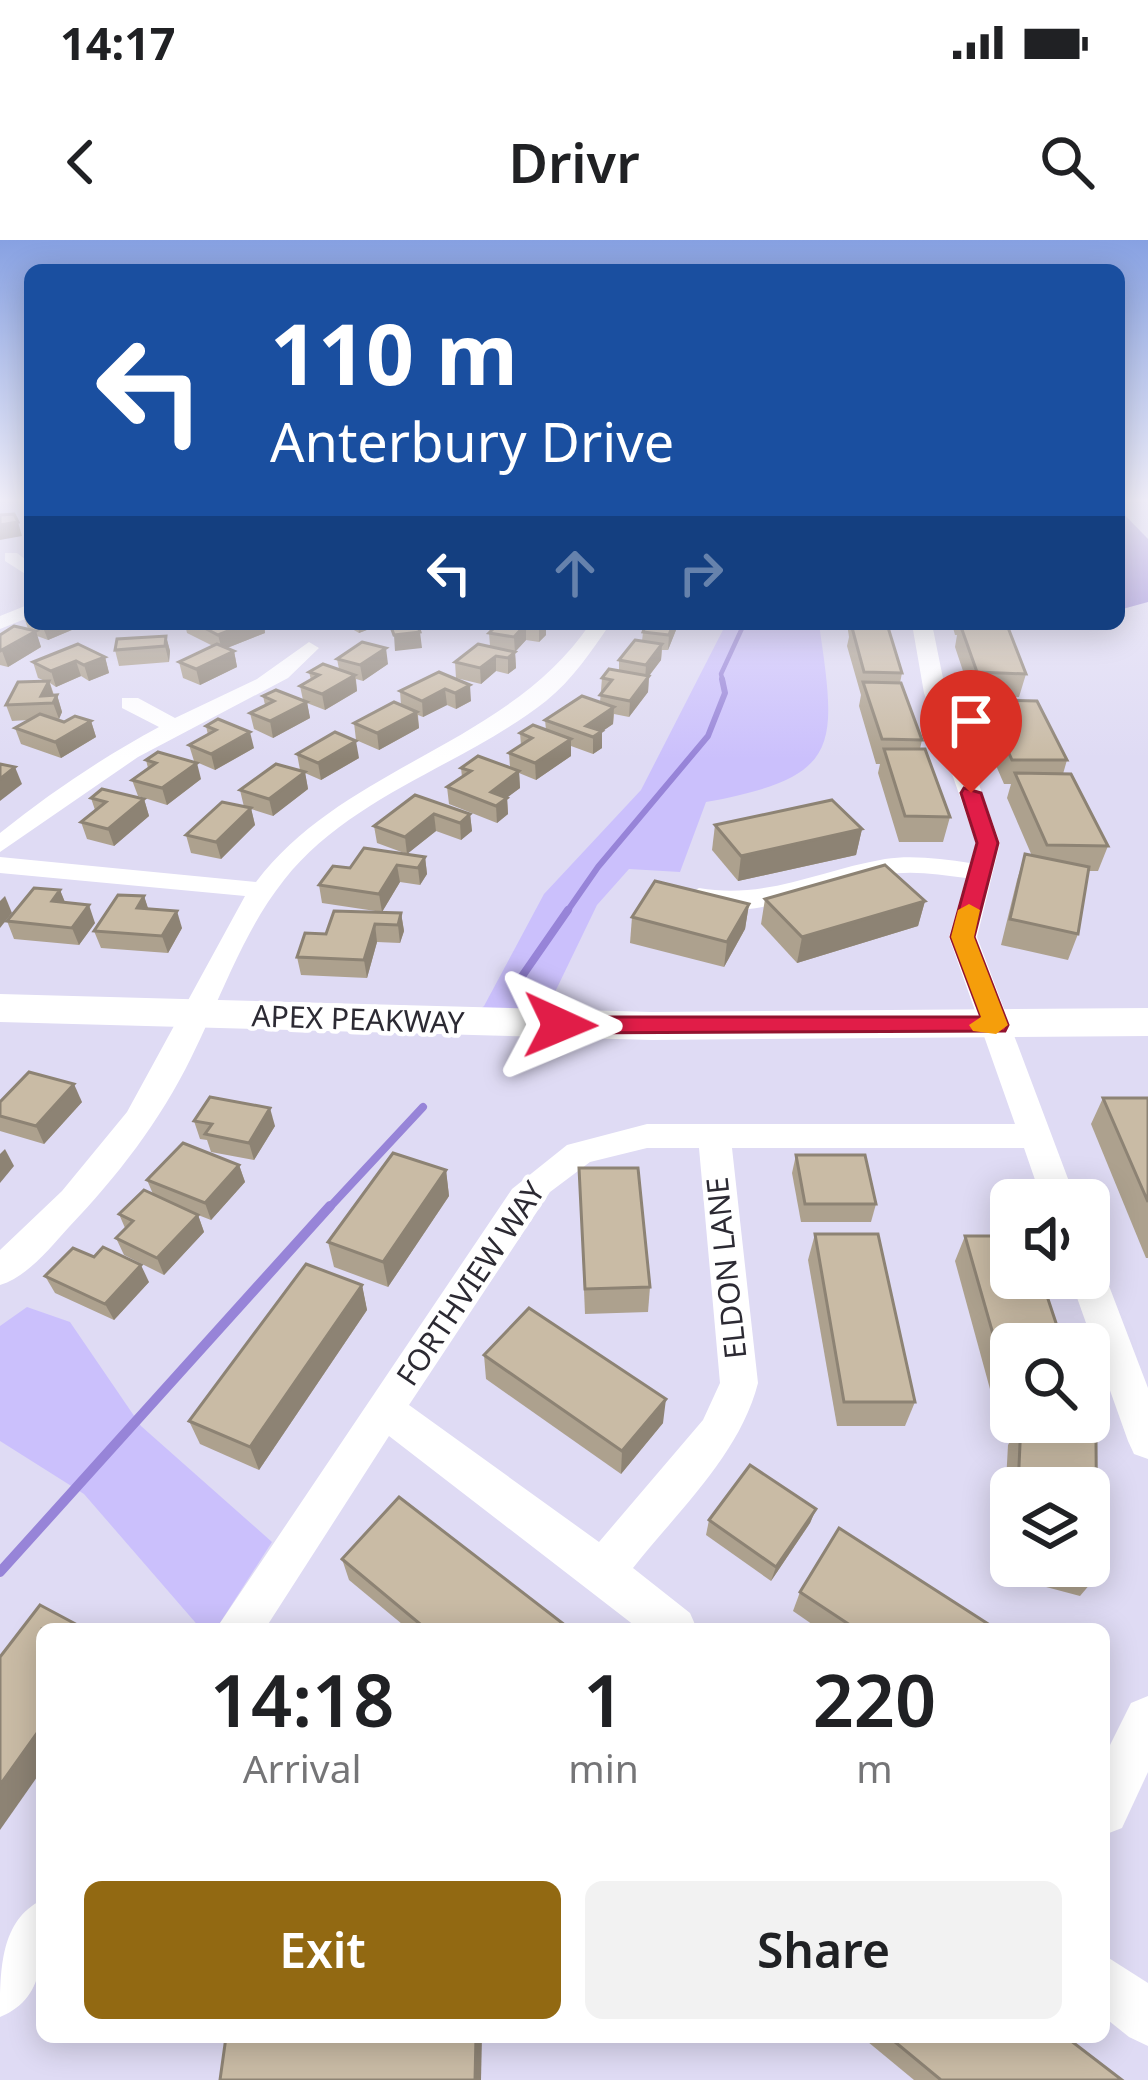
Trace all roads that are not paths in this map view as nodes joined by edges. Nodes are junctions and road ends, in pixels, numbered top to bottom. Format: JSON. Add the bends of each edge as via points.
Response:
{"nodes":[{"id":1,"x":596,"y":630,"type":"edge"},
{"id":2,"x":923,"y":630,"type":"edge"},
{"id":3,"x":309,"y":648,"type":"dead end"},
{"id":4,"x":130,"y":704,"type":"dead end"},
{"id":5,"x":176,"y":727,"type":"junction"},
{"id":6,"x":0,"y":844,"type":"edge"},
{"id":7,"x":0,"y":865,"type":"edge"},
{"id":8,"x":980,"y":872,"type":"junction"},
{"id":9,"x":260,"y":890,"type":"junction"},
{"id":10,"x":677,"y":890,"type":"edge"},
{"id":11,"x":0,"y":1008,"type":"edge"},
{"id":12,"x":195,"y":1016,"type":"junction"},
{"id":13,"x":1148,"y":1022,"type":"edge"},
{"id":14,"x":996,"y":1025,"type":"junction"},
{"id":15,"x":713,"y":1135,"type":"junction"},
{"id":16,"x":1035,"y":1136,"type":"junction"},
{"id":17,"x":1051,"y":1179,"type":"edge"},
{"id":18,"x":0,"y":1271,"type":"edge"},
{"id":19,"x":1096,"y":1299,"type":"edge"},
{"id":20,"x":385,"y":1410,"type":"junction"},
{"id":21,"x":1148,"y":1441,"type":"edge"},
{"id":22,"x":603,"y":1571,"type":"junction"},
{"id":23,"x":243,"y":1623,"type":"edge"},
{"id":24,"x":667,"y":1623,"type":"edge"},
{"id":25,"x":1148,"y":1720,"type":"edge"},
{"id":26,"x":1110,"y":1798,"type":"edge"},
{"id":27,"x":36,"y":1936,"type":"edge"},
{"id":28,"x":1110,"y":1987,"type":"edge"},
{"id":29,"x":0,"y":1990,"type":"edge"},
{"id":30,"x":1148,"y":2018,"type":"edge"}],
"edges":[{"from":1,"to":9,"type":"street","via":[[536,698],[347,808]]},
{"from":2,"to":8,"type":"street","via":[[935,693],[988,843]]},
{"from":3,"to":5,"type":"street","via":[[292,668]]},
{"from":4,"to":5,"type":"street"},
{"from":5,"to":6,"type":"street"},
{"from":7,"to":9,"type":"street"},
{"from":8,"to":10,"type":"street","via":[[885,867],[741,903]]},
{"from":8,"to":14,"type":"street","via":[[963,937]]},
{"from":9,"to":12,"type":"street"},
{"from":11,"to":12,"type":"main road","name":"APEX PEAKWAY"},
{"from":12,"to":14,"type":"main road","name":"APEX PEAKWAY"},
{"from":12,"to":18,"type":"street","via":[[125,1140]]},
{"from":13,"to":14,"type":"main road","name":"APEX PEAKWAY"},
{"from":14,"to":16,"type":"street"},
{"from":15,"to":16,"type":"street","name":"FORTHVIEW WAY"},
{"from":15,"to":20,"type":"street","name":"FORTHVIEW WAY","via":[[605,1143],[551,1167]]},
{"from":15,"to":22,"type":"street","name":"ELDON LANE","via":[[739,1383],[717,1433]]},
{"from":16,"to":17,"type":"street"},
{"from":19,"to":21,"type":"street"},
{"from":20,"to":22,"type":"street"},
{"from":20,"to":23,"type":"street","name":"FORTHVIEW WAY"},
{"from":22,"to":24,"type":"street"},
{"from":25,"to":26,"type":"street"},
{"from":27,"to":29,"type":"street"},
{"from":28,"to":30,"type":"street"}]}
